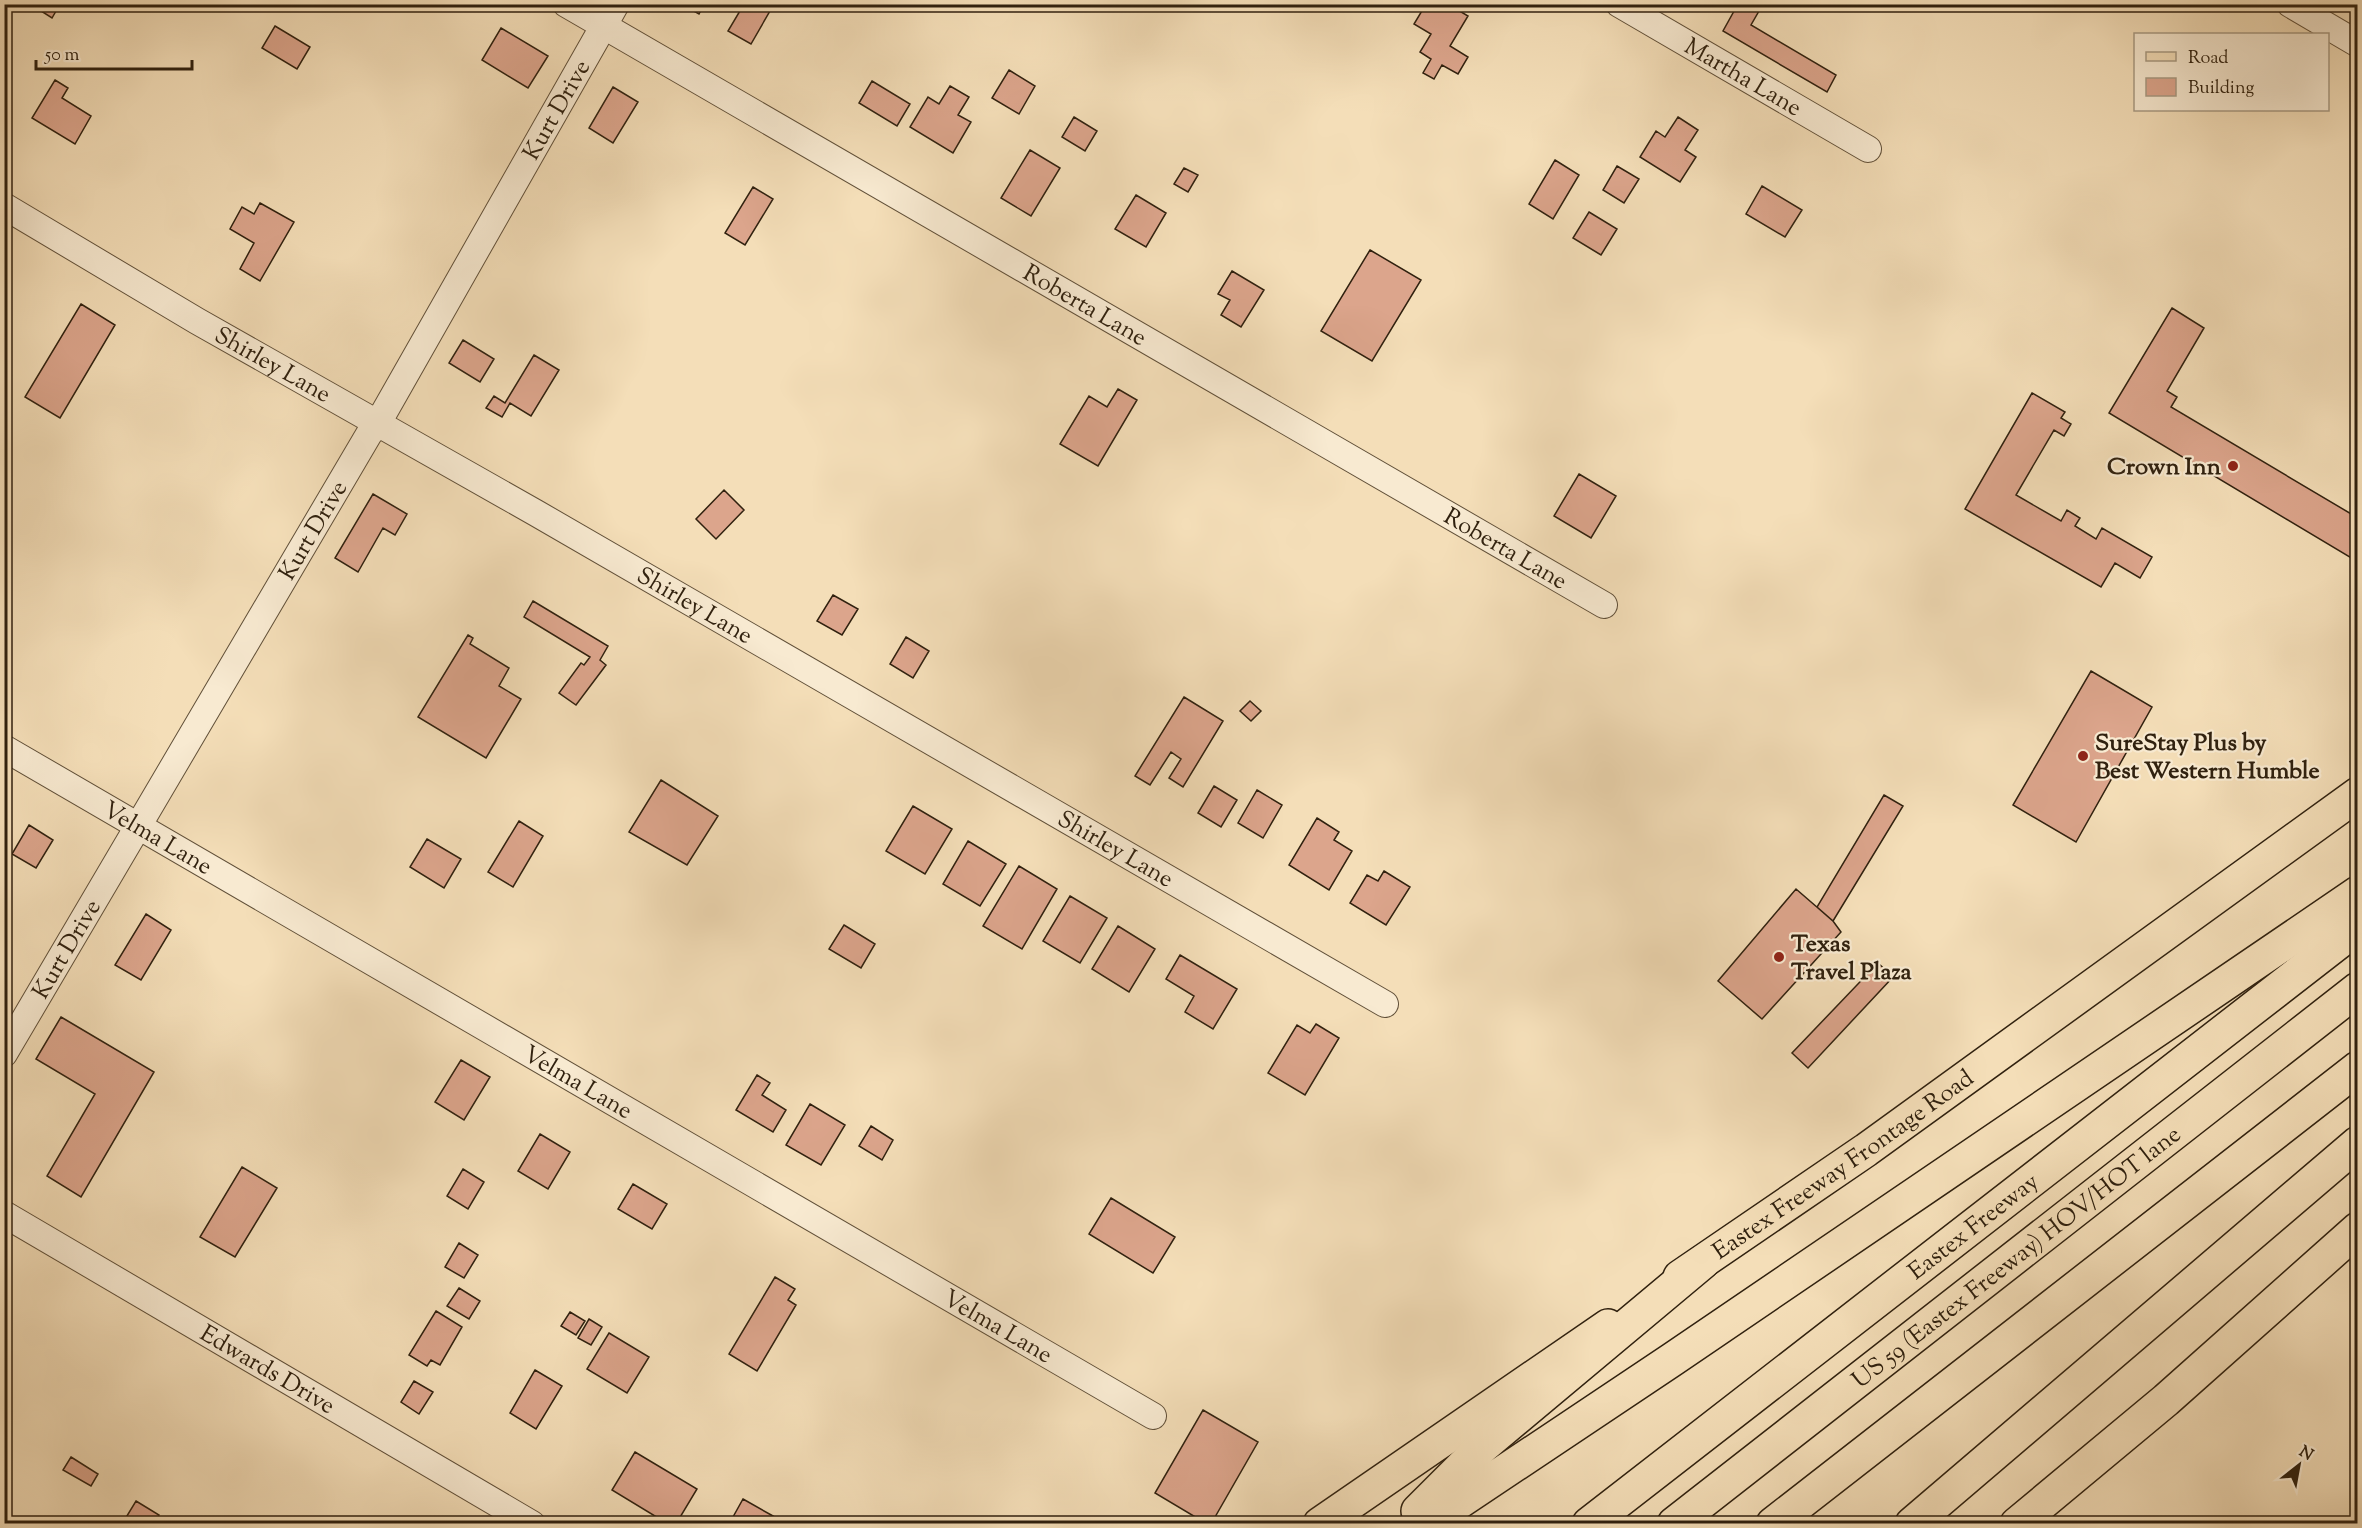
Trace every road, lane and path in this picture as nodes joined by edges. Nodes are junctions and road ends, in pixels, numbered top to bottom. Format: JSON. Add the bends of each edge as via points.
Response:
{"nodes":[{"id":1,"x":566,"y":4,"type":"edge"},
{"id":2,"x":1619,"y":4,"type":"edge"},
{"id":3,"x":2290,"y":4,"type":"edge"},
{"id":4,"x":610,"y":15,"type":"edge"},
{"id":5,"x":2358,"y":44,"type":"edge"},
{"id":6,"x":1868,"y":149,"type":"dead end"},
{"id":7,"x":4,"y":206,"type":"edge"},
{"id":8,"x":378,"y":423,"type":"junction"},
{"id":9,"x":1604,"y":605,"type":"dead end"},
{"id":10,"x":4,"y":748,"type":"edge"},
{"id":11,"x":2358,"y":794,"type":"edge"},
{"id":12,"x":137,"y":826,"type":"junction"},
{"id":13,"x":2358,"y":893,"type":"edge"},
{"id":14,"x":2358,"y":927,"type":"edge"},
{"id":15,"x":2358,"y":989,"type":"edge"},
{"id":16,"x":1385,"y":1004,"type":"dead end"},
{"id":17,"x":4,"y":1054,"type":"edge"},
{"id":18,"x":2358,"y":1068,"type":"edge"},
{"id":19,"x":2358,"y":1143,"type":"edge"},
{"id":20,"x":4,"y":1214,"type":"edge"},
{"id":21,"x":2358,"y":1229,"type":"edge"},
{"id":22,"x":1703,"y":1262,"type":"junction"},
{"id":23,"x":1153,"y":1416,"type":"dead end"},
{"id":24,"x":532,"y":1524,"type":"edge"},
{"id":25,"x":1320,"y":1524,"type":"edge"},
{"id":26,"x":1406,"y":1524,"type":"edge"},
{"id":27,"x":1426,"y":1524,"type":"edge"},
{"id":28,"x":1589,"y":1524,"type":"edge"},
{"id":29,"x":1674,"y":1524,"type":"edge"},
{"id":30,"x":1773,"y":1524,"type":"edge"},
{"id":31,"x":1912,"y":1524,"type":"edge"},
{"id":32,"x":2017,"y":1524,"type":"edge"}],
"edges":[{"from":1,"to":4,"type":"street","name":"Roberta Lane"},
{"from":2,"to":6,"type":"street","name":"Martha Lane"},
{"from":3,"to":5,"type":"street"},
{"from":4,"to":8,"type":"street","name":"Kurt Drive"},
{"from":4,"to":9,"type":"street","name":"Roberta Lane"},
{"from":7,"to":8,"type":"street","name":"Shirley Lane"},
{"from":8,"to":12,"type":"street","name":"Kurt Drive"},
{"from":8,"to":16,"type":"street","name":"Shirley Lane"},
{"from":10,"to":12,"type":"street","name":"Velma Lane"},
{"from":11,"to":22,"type":"main road","name":"Eastex Freeway Frontage Road","via":[[1866,1150]]},
{"from":12,"to":17,"type":"street","name":"Kurt Drive"},
{"from":12,"to":23,"type":"street","name":"Velma Lane"},
{"from":13,"to":27,"type":"main road"},
{"from":14,"to":28,"type":"main road","name":"Eastex Freeway"},
{"from":15,"to":29,"type":"main road","name":"US 59 (Eastex Freeway) HOV/HOT lane"},
{"from":18,"to":30,"type":"main road"},
{"from":19,"to":31,"type":"main road"},
{"from":20,"to":24,"type":"street","name":"Edwards Drive"},
{"from":21,"to":32,"type":"main road","via":[[2166,1400]]},
{"from":22,"to":25,"type":"main road","name":"Eastex Freeway Frontage Road"},
{"from":22,"to":26,"type":"main road","via":[[1483,1446]]}]}
